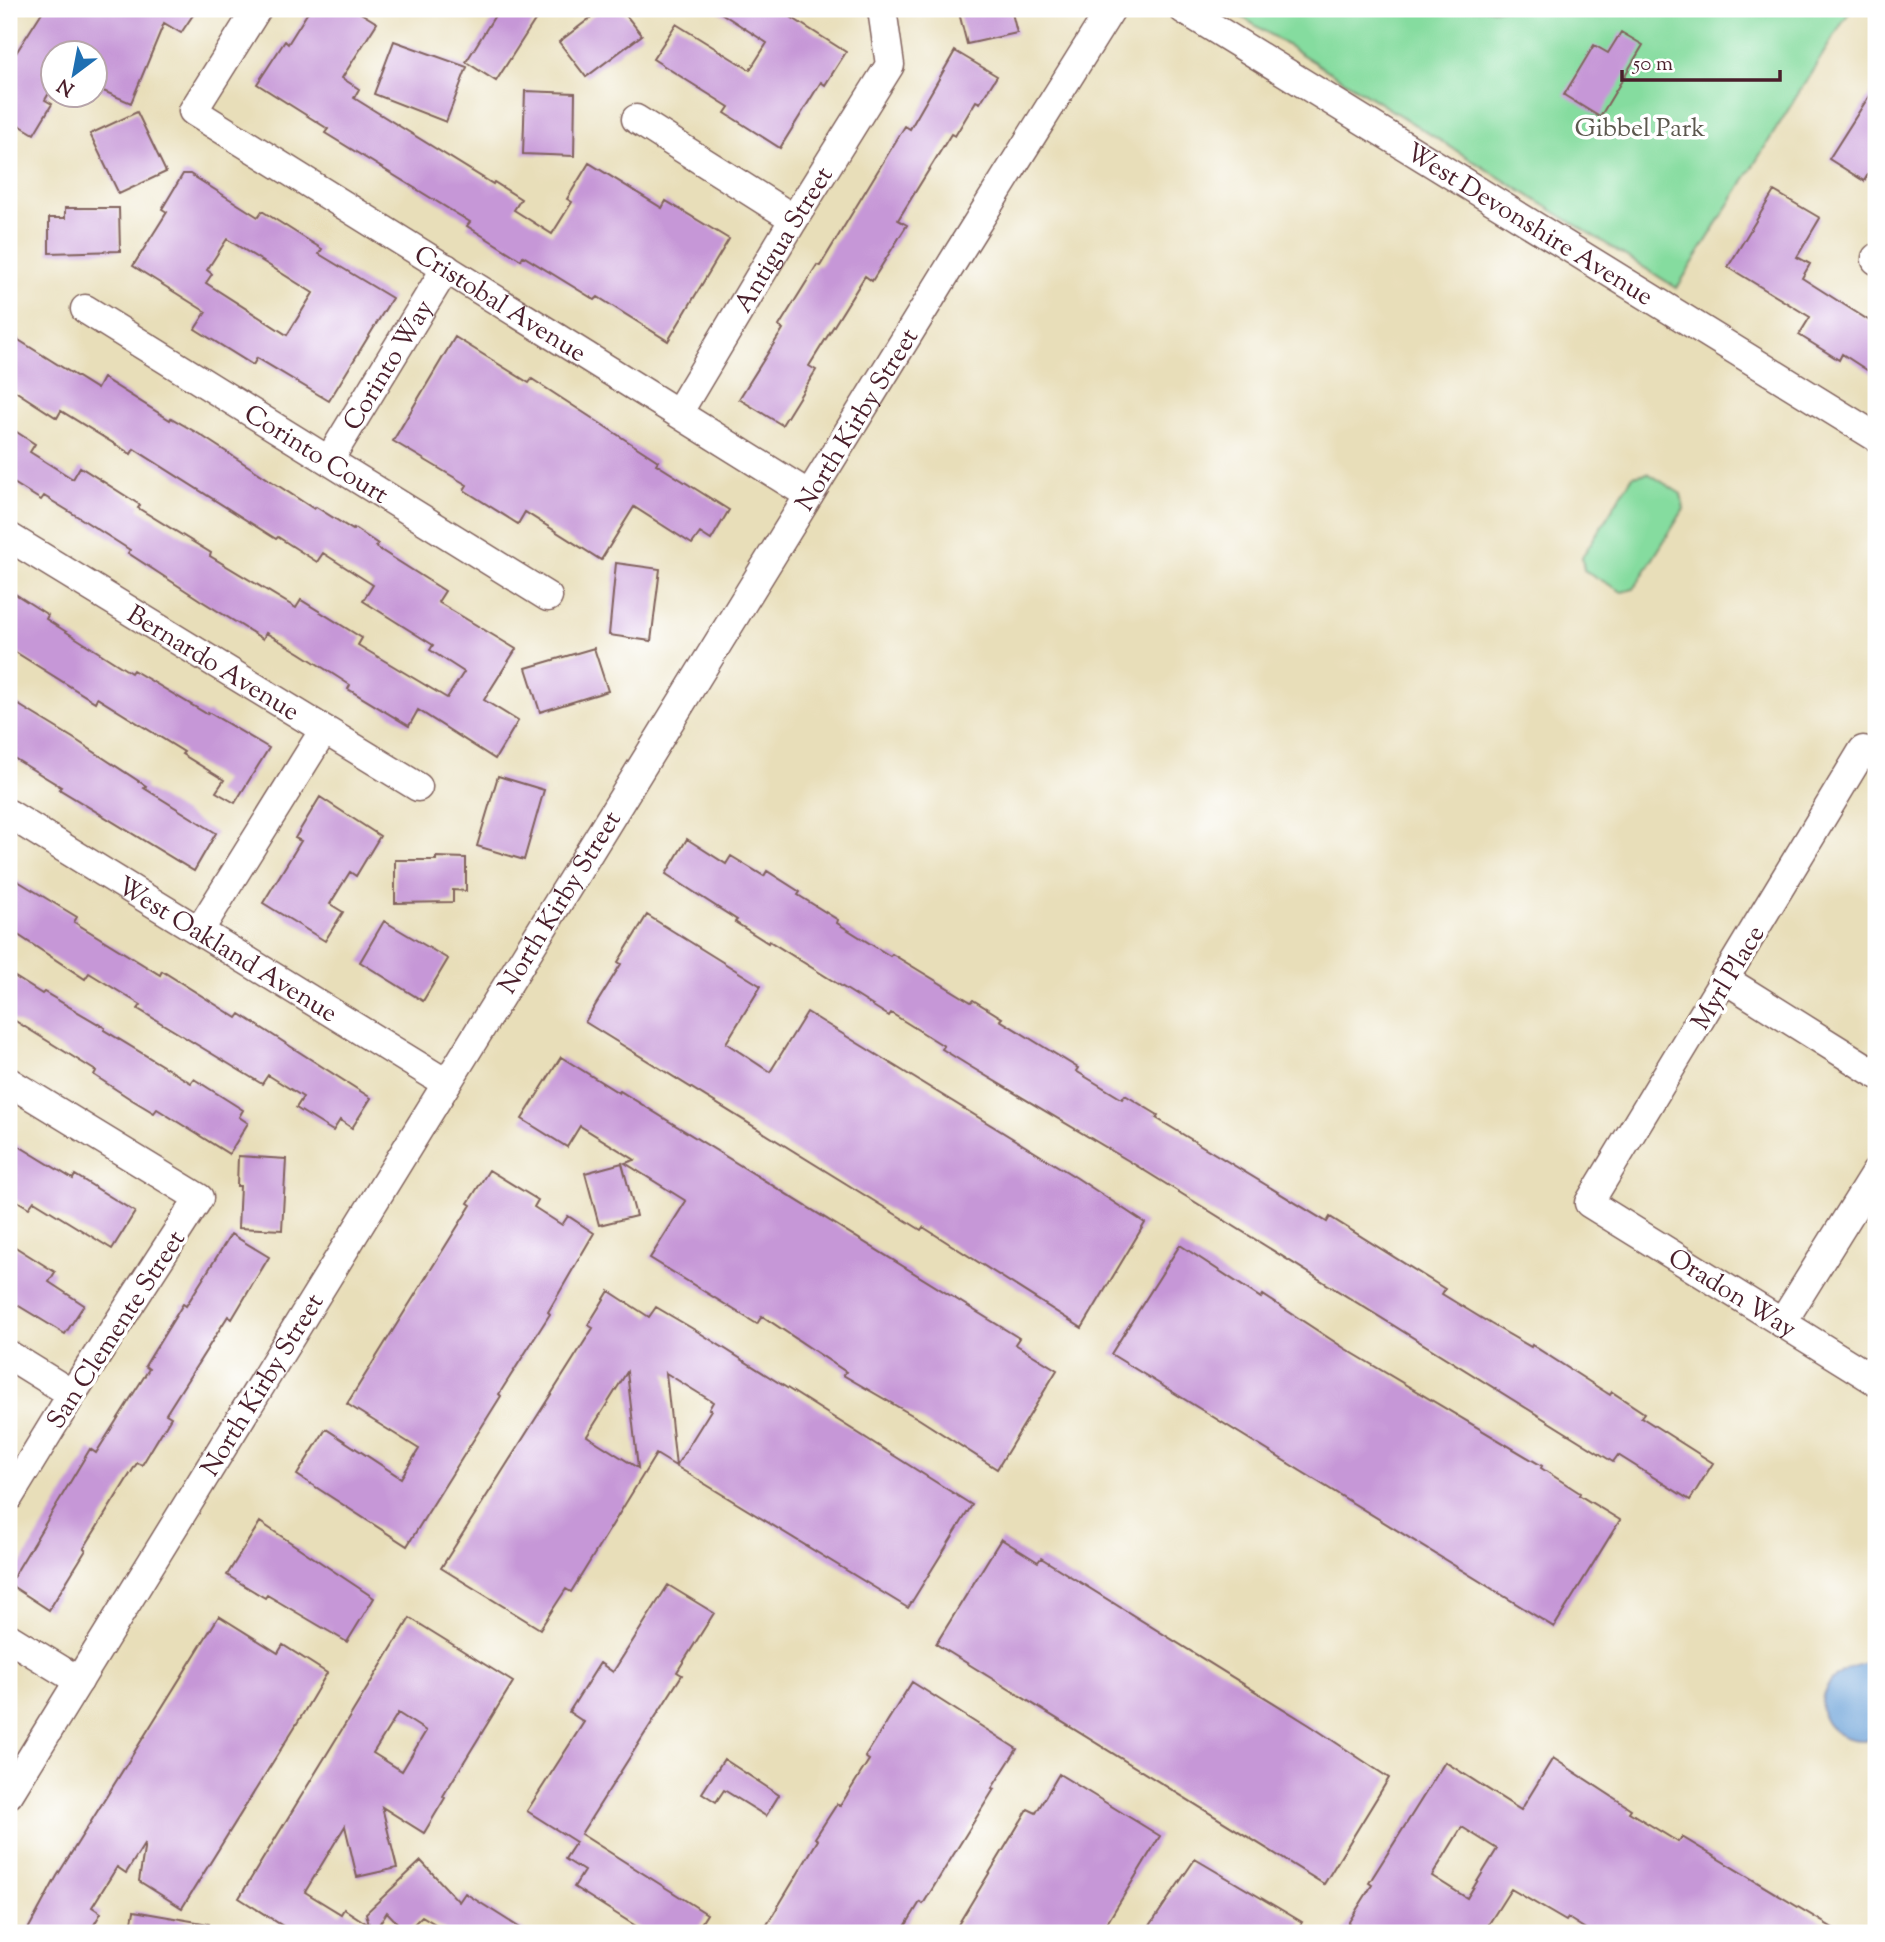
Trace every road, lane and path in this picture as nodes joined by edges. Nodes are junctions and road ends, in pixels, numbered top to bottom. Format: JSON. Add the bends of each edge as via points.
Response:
{"nodes":[{"id":1,"x":257,"y":9,"type":"edge"},
{"id":2,"x":882,"y":9,"type":"edge"},
{"id":3,"x":1111,"y":9,"type":"edge"},
{"id":4,"x":1183,"y":9,"type":"edge"},
{"id":5,"x":636,"y":119,"type":"dead end"},
{"id":6,"x":794,"y":219,"type":"junction"},
{"id":7,"x":446,"y":268,"type":"junction"},
{"id":8,"x":85,"y":309,"type":"dead end"},
{"id":9,"x":678,"y":414,"type":"junction"},
{"id":10,"x":1876,"y":437,"type":"edge"},
{"id":11,"x":328,"y":460,"type":"junction"},
{"id":12,"x":809,"y":495,"type":"junction"},
{"id":13,"x":9,"y":537,"type":"edge"},
{"id":14,"x":548,"y":597,"type":"dead end"},
{"id":15,"x":324,"y":730,"type":"junction"},
{"id":16,"x":1870,"y":754,"type":"edge"},
{"id":17,"x":418,"y":787,"type":"dead end"},
{"id":18,"x":9,"y":814,"type":"edge"},
{"id":19,"x":199,"y":931,"type":"junction"},
{"id":20,"x":1726,"y":980,"type":"junction"},
{"id":21,"x":1876,"y":1074,"type":"edge"},
{"id":22,"x":9,"y":1082,"type":"edge"},
{"id":23,"x":446,"y":1083,"type":"junction"},
{"id":24,"x":1876,"y":1172,"type":"edge"},
{"id":25,"x":1589,"y":1203,"type":"joint"},
{"id":26,"x":1782,"y":1323,"type":"junction"},
{"id":27,"x":9,"y":1355,"type":"edge"},
{"id":28,"x":1876,"y":1381,"type":"edge"},
{"id":29,"x":72,"y":1394,"type":"junction"},
{"id":30,"x":9,"y":1497,"type":"edge"},
{"id":31,"x":9,"y":1638,"type":"edge"},
{"id":32,"x":79,"y":1681,"type":"junction"},
{"id":33,"x":9,"y":1794,"type":"edge"}],
"edges":[{"from":1,"to":7,"type":"street","name":"Cristobal Avenue","via":[[193,111]]},
{"from":2,"to":6,"type":"street","name":"Antigua Street","via":[[890,65]]},
{"from":3,"to":12,"type":"street","name":"North Kirby Street"},
{"from":4,"to":10,"type":"street","name":"West Devonshire Avenue"},
{"from":5,"to":6,"type":"street"},
{"from":6,"to":9,"type":"street","name":"Antigua Street"},
{"from":7,"to":9,"type":"street","name":"Cristobal Avenue"},
{"from":7,"to":11,"type":"street","name":"Corinto Way"},
{"from":8,"to":11,"type":"street","name":"Corinto Court"},
{"from":9,"to":12,"type":"street","name":"Cristobal Avenue"},
{"from":11,"to":14,"type":"street","name":"Corinto Court"},
{"from":12,"to":23,"type":"street","name":"North Kirby Street"},
{"from":13,"to":15,"type":"street","name":"Bernardo Avenue"},
{"from":15,"to":17,"type":"street","name":"Bernardo Avenue"},
{"from":15,"to":19,"type":"street"},
{"from":16,"to":20,"type":"street","name":"Myrl Place"},
{"from":18,"to":19,"type":"street","name":"West Oakland Avenue"},
{"from":19,"to":23,"type":"street","name":"West Oakland Avenue"},
{"from":20,"to":21,"type":"street"},
{"from":20,"to":25,"type":"street","name":"Myrl Place"},
{"from":22,"to":29,"type":"street","name":"San Clemente Street","via":[[199,1198]]},
{"from":23,"to":32,"type":"street","name":"North Kirby Street"},
{"from":24,"to":26,"type":"street"},
{"from":25,"to":26,"type":"street","name":"Oradon Way"},
{"from":26,"to":28,"type":"street","name":"Oradon Way"},
{"from":27,"to":29,"type":"street"},
{"from":29,"to":30,"type":"street","name":"San Clemente Street"},
{"from":31,"to":32,"type":"street"},
{"from":32,"to":33,"type":"street","name":"North Kirby Street"}]}
